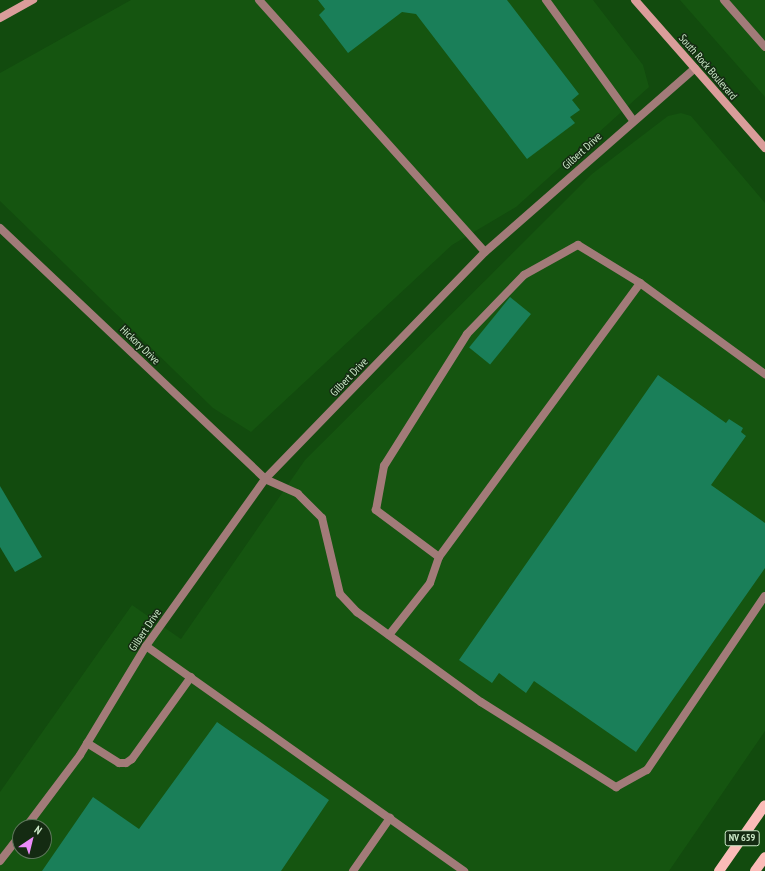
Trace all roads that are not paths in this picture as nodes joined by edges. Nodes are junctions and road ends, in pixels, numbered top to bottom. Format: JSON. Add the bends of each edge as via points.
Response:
{"nodes":[{"id":1,"x":33,"y":0,"type":"edge"},
{"id":2,"x":259,"y":0,"type":"edge"},
{"id":3,"x":546,"y":0,"type":"edge"},
{"id":4,"x":635,"y":0,"type":"edge"},
{"id":5,"x":724,"y":0,"type":"edge"},
{"id":6,"x":0,"y":18,"type":"edge"},
{"id":7,"x":765,"y":47,"type":"edge"},
{"id":8,"x":695,"y":68,"type":"junction"},
{"id":9,"x":633,"y":120,"type":"junction"},
{"id":10,"x":765,"y":148,"type":"edge"},
{"id":11,"x":0,"y":228,"type":"edge"},
{"id":12,"x":485,"y":252,"type":"junction"},
{"id":13,"x":640,"y":283,"type":"junction"},
{"id":14,"x":765,"y":374,"type":"edge"},
{"id":15,"x":265,"y":479,"type":"junction"},
{"id":16,"x":439,"y":557,"type":"junction"},
{"id":17,"x":765,"y":596,"type":"edge"},
{"id":18,"x":388,"y":635,"type":"junction"},
{"id":19,"x":146,"y":646,"type":"junction"},
{"id":20,"x":191,"y":677,"type":"junction"},
{"id":21,"x":87,"y":743,"type":"junction"},
{"id":22,"x":765,"y":805,"type":"edge"},
{"id":23,"x":390,"y":818,"type":"junction"},
{"id":24,"x":32,"y":819,"type":"edge"},
{"id":25,"x":12,"y":845,"type":"edge"},
{"id":26,"x":765,"y":857,"type":"edge"},
{"id":27,"x":0,"y":861,"type":"edge"},
{"id":28,"x":353,"y":871,"type":"edge"},
{"id":29,"x":464,"y":871,"type":"edge"},
{"id":30,"x":719,"y":871,"type":"edge"},
{"id":31,"x":755,"y":871,"type":"edge"}],
"edges":[{"from":1,"to":6,"type":"main road"},
{"from":2,"to":12,"type":"street"},
{"from":3,"to":9,"type":"street"},
{"from":4,"to":8,"type":"main road","name":"South Rock Boulevard"},
{"from":5,"to":7,"type":"street"},
{"from":8,"to":9,"type":"street","name":"Gilbert Drive"},
{"from":8,"to":10,"type":"main road","name":"South Rock Boulevard"},
{"from":9,"to":12,"type":"street","name":"Gilbert Drive"},
{"from":11,"to":15,"type":"street","name":"Hickory Drive"},
{"from":12,"to":15,"type":"street","name":"Gilbert Drive"},
{"from":13,"to":14,"type":"street"},
{"from":13,"to":16,"type":"street"},
{"from":13,"to":16,"type":"street","via":[[578,245],[524,275],[468,334],[384,466],[376,510]]},
{"from":15,"to":18,"type":"street","name":"Hickory Drive","via":[[298,494],[322,518],[340,594],[357,612]]},
{"from":15,"to":19,"type":"street","name":"Gilbert Drive"},
{"from":16,"to":18,"type":"street","via":[[430,584]]},
{"from":17,"to":18,"type":"street","name":"Hickory Drive","via":[[647,770],[616,787],[481,702]]},
{"from":19,"to":20,"type":"street"},
{"from":19,"to":21,"type":"street","name":"Gilbert Drive"},
{"from":20,"to":21,"type":"street","via":[[132,760],[118,763]]},
{"from":20,"to":23,"type":"street"},
{"from":21,"to":24,"type":"street","name":"Gilbert Drive"},
{"from":22,"to":30,"type":"main road","number":"NV 659"},
{"from":23,"to":28,"type":"street"},
{"from":23,"to":29,"type":"street"},
{"from":25,"to":27,"type":"street"},
{"from":26,"to":31,"type":"main road","number":"NV 659"}]}
